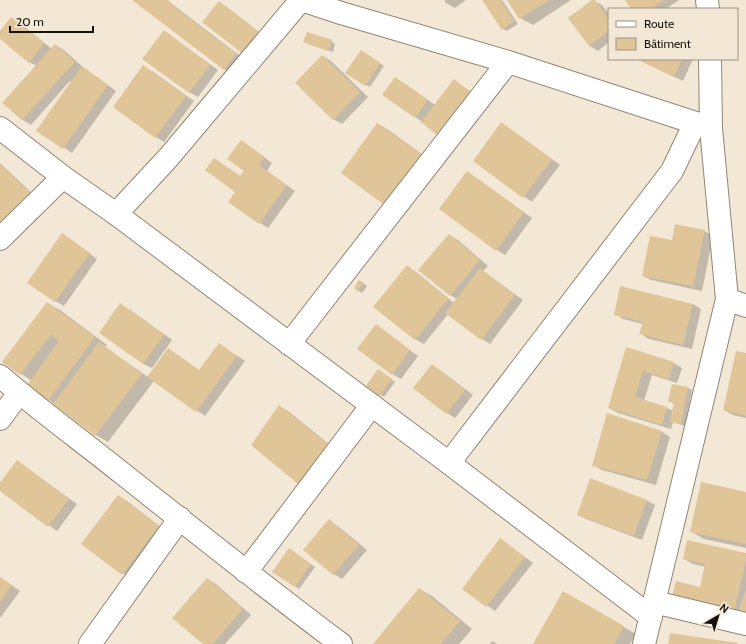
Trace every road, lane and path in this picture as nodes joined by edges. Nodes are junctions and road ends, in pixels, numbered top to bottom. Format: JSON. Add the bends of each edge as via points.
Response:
{"nodes":[{"id":1,"x":302,"y":0,"type":"edge"},
{"id":2,"x":350,"y":6,"type":"edge"},
{"id":3,"x":710,"y":60,"type":"edge"},
{"id":4,"x":508,"y":62,"type":"junction"},
{"id":5,"x":703,"y":125,"type":"junction"},
{"id":6,"x":0,"y":128,"type":"edge"},
{"id":7,"x":63,"y":177,"type":"junction"},
{"id":8,"x":116,"y":214,"type":"junction"},
{"id":9,"x":0,"y":239,"type":"edge"},
{"id":10,"x":736,"y":302,"type":"edge"},
{"id":11,"x":289,"y":344,"type":"junction"},
{"id":12,"x":0,"y":376,"type":"edge"},
{"id":13,"x":19,"y":393,"type":"junction"},
{"id":14,"x":372,"y":405,"type":"junction"},
{"id":15,"x":0,"y":419,"type":"edge"},
{"id":16,"x":449,"y":463,"type":"junction"},
{"id":17,"x":180,"y":518,"type":"junction"},
{"id":18,"x":246,"y":572,"type":"junction"},
{"id":19,"x":652,"y":610,"type":"junction"},
{"id":20,"x":746,"y":624,"type":"edge"},
{"id":21,"x":335,"y":642,"type":"edge"},
{"id":22,"x":90,"y":644,"type":"edge"},
{"id":23,"x":644,"y":644,"type":"edge"}],
"edges":[{"from":1,"to":2,"type":"street"},
{"from":1,"to":8,"type":"street","via":[[168,158]]},
{"from":2,"to":4,"type":"street"},
{"from":3,"to":5,"type":"street"},
{"from":4,"to":5,"type":"street"},
{"from":4,"to":11,"type":"street"},
{"from":5,"to":10,"type":"street"},
{"from":5,"to":16,"type":"street","via":[[672,171]]},
{"from":6,"to":7,"type":"street"},
{"from":7,"to":8,"type":"street"},
{"from":7,"to":9,"type":"street"},
{"from":8,"to":11,"type":"street"},
{"from":10,"to":19,"type":"street"},
{"from":11,"to":14,"type":"street"},
{"from":12,"to":13,"type":"street"},
{"from":13,"to":15,"type":"street"},
{"from":13,"to":17,"type":"street"},
{"from":14,"to":16,"type":"street"},
{"from":14,"to":18,"type":"street"},
{"from":16,"to":19,"type":"street"},
{"from":17,"to":18,"type":"street"},
{"from":17,"to":22,"type":"street"},
{"from":18,"to":21,"type":"street"},
{"from":19,"to":20,"type":"street"},
{"from":19,"to":23,"type":"street"}]}
